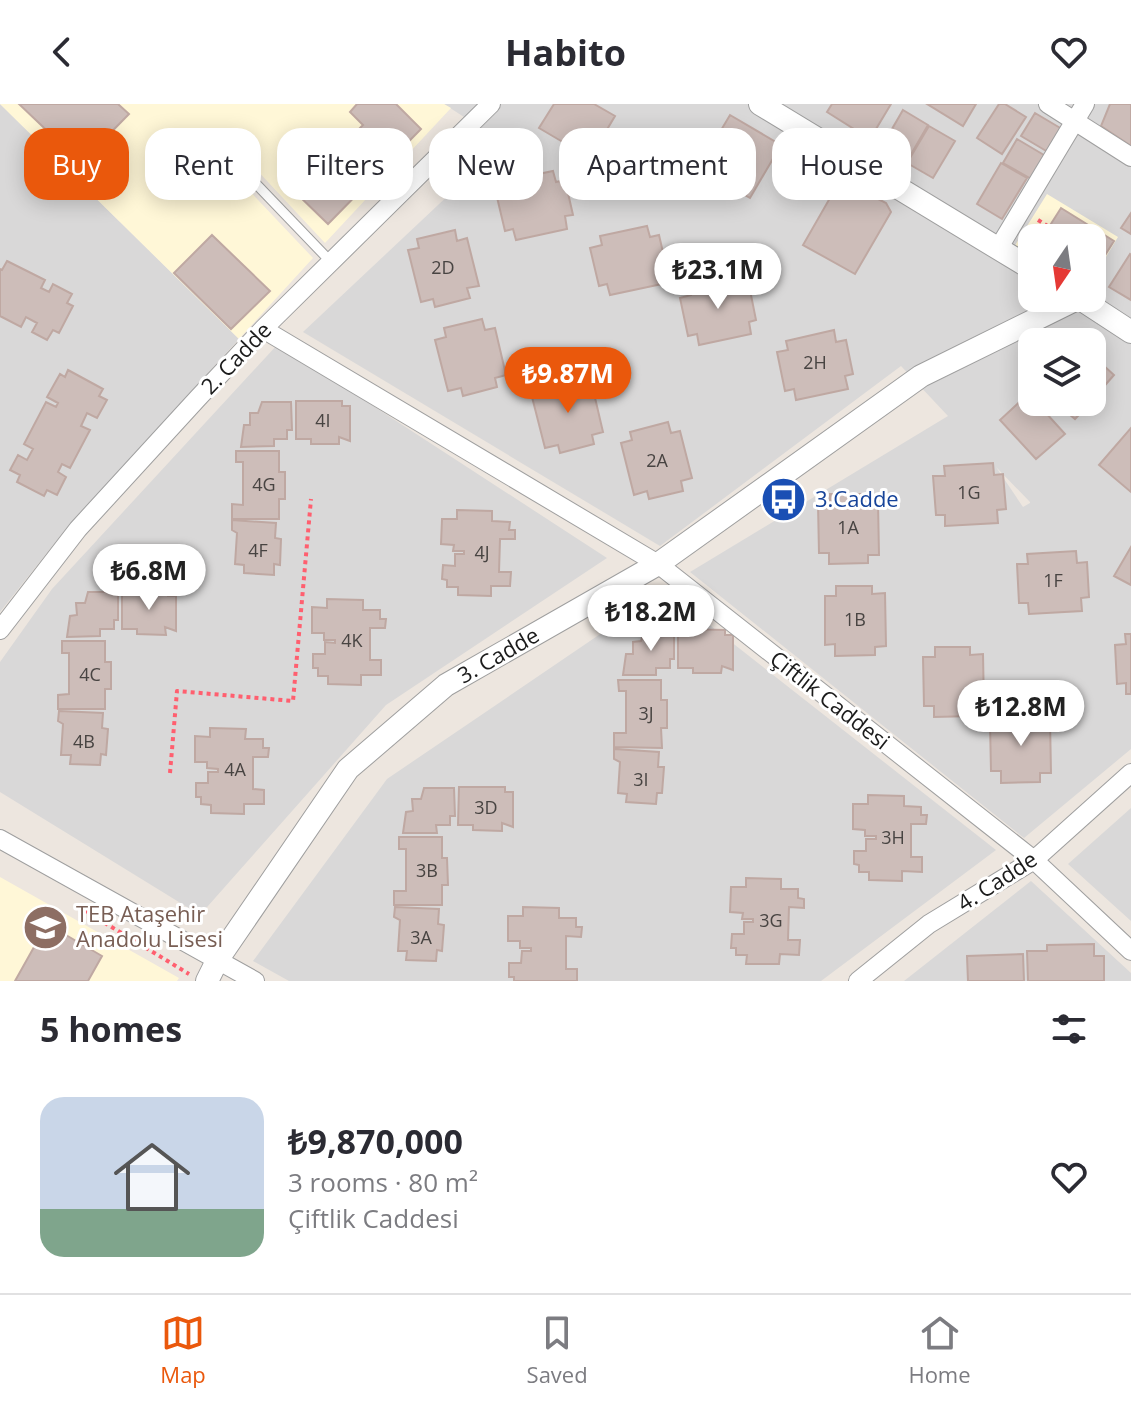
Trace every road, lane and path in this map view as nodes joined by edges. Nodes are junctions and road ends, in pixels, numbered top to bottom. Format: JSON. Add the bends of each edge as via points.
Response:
{"nodes":[{"id":1,"x":491,"y":104,"type":"edge"},
{"id":2,"x":760,"y":104,"type":"edge"},
{"id":3,"x":1048,"y":104,"type":"edge"},
{"id":4,"x":1085,"y":104,"type":"edge"},
{"id":5,"x":1075,"y":121,"type":"junction"},
{"id":6,"x":1131,"y":157,"type":"edge"},
{"id":7,"x":261,"y":189,"type":"edge"},
{"id":8,"x":1033,"y":217,"type":"dead end"},
{"id":9,"x":1044,"y":224,"type":"edge"},
{"id":10,"x":998,"y":249,"type":"junction"},
{"id":11,"x":1018,"y":261,"type":"edge"},
{"id":12,"x":331,"y":262,"type":"junction"},
{"id":13,"x":1051,"y":312,"type":"edge"},
{"id":14,"x":1100,"y":312,"type":"edge"},
{"id":15,"x":263,"y":329,"type":"junction"},
{"id":16,"x":1131,"y":332,"type":"edge"},
{"id":17,"x":311,"y":499,"type":"dead end"},
{"id":18,"x":658,"y":564,"type":"junction"},
{"id":19,"x":0,"y":630,"type":"edge"},
{"id":20,"x":170,"y":773,"type":"dead end"},
{"id":21,"x":1131,"y":773,"type":"edge"},
{"id":22,"x":0,"y":839,"type":"edge"},
{"id":23,"x":1034,"y":860,"type":"junction"},
{"id":24,"x":67,"y":900,"type":"dead end"},
{"id":25,"x":1131,"y":951,"type":"edge"},
{"id":26,"x":218,"y":959,"type":"junction"},
{"id":27,"x":204,"y":981,"type":"edge"},
{"id":28,"x":255,"y":981,"type":"edge"},
{"id":29,"x":858,"y":981,"type":"edge"}],
"edges":[{"from":1,"to":12,"type":"street","name":"2. Cadde"},
{"from":2,"to":10,"type":"street"},
{"from":3,"to":5,"type":"street"},
{"from":4,"to":5,"type":"street"},
{"from":5,"to":6,"type":"street"},
{"from":5,"to":10,"type":"street"},
{"from":7,"to":12,"type":"lane"},
{"from":8,"to":9,"type":"path"},
{"from":10,"to":11,"type":"street"},
{"from":12,"to":15,"type":"street","name":"2. Cadde"},
{"from":13,"to":18,"type":"street","name":"3. Cadde","via":[[921,376]]},
{"from":14,"to":16,"type":"street"},
{"from":15,"to":18,"type":"street","name":"Çiftlik Caddesi"},
{"from":15,"to":19,"type":"street","name":"2. Cadde","via":[[78,529]]},
{"from":17,"to":20,"type":"path","via":[[293,701],[177,691]]},
{"from":18,"to":23,"type":"street","name":"Çiftlik Caddesi"},
{"from":18,"to":26,"type":"street","name":"3. Cadde","via":[[446,685],[348,769]]},
{"from":21,"to":23,"type":"street","name":"4. Cadde"},
{"from":22,"to":26,"type":"street"},
{"from":23,"to":25,"type":"street","name":"Çiftlik Caddesi"},
{"from":23,"to":29,"type":"street","name":"4. Cadde","via":[[929,924]]},
{"from":24,"to":27,"type":"path"},
{"from":26,"to":27,"type":"street","name":"3. Cadde"},
{"from":26,"to":28,"type":"street"}]}
